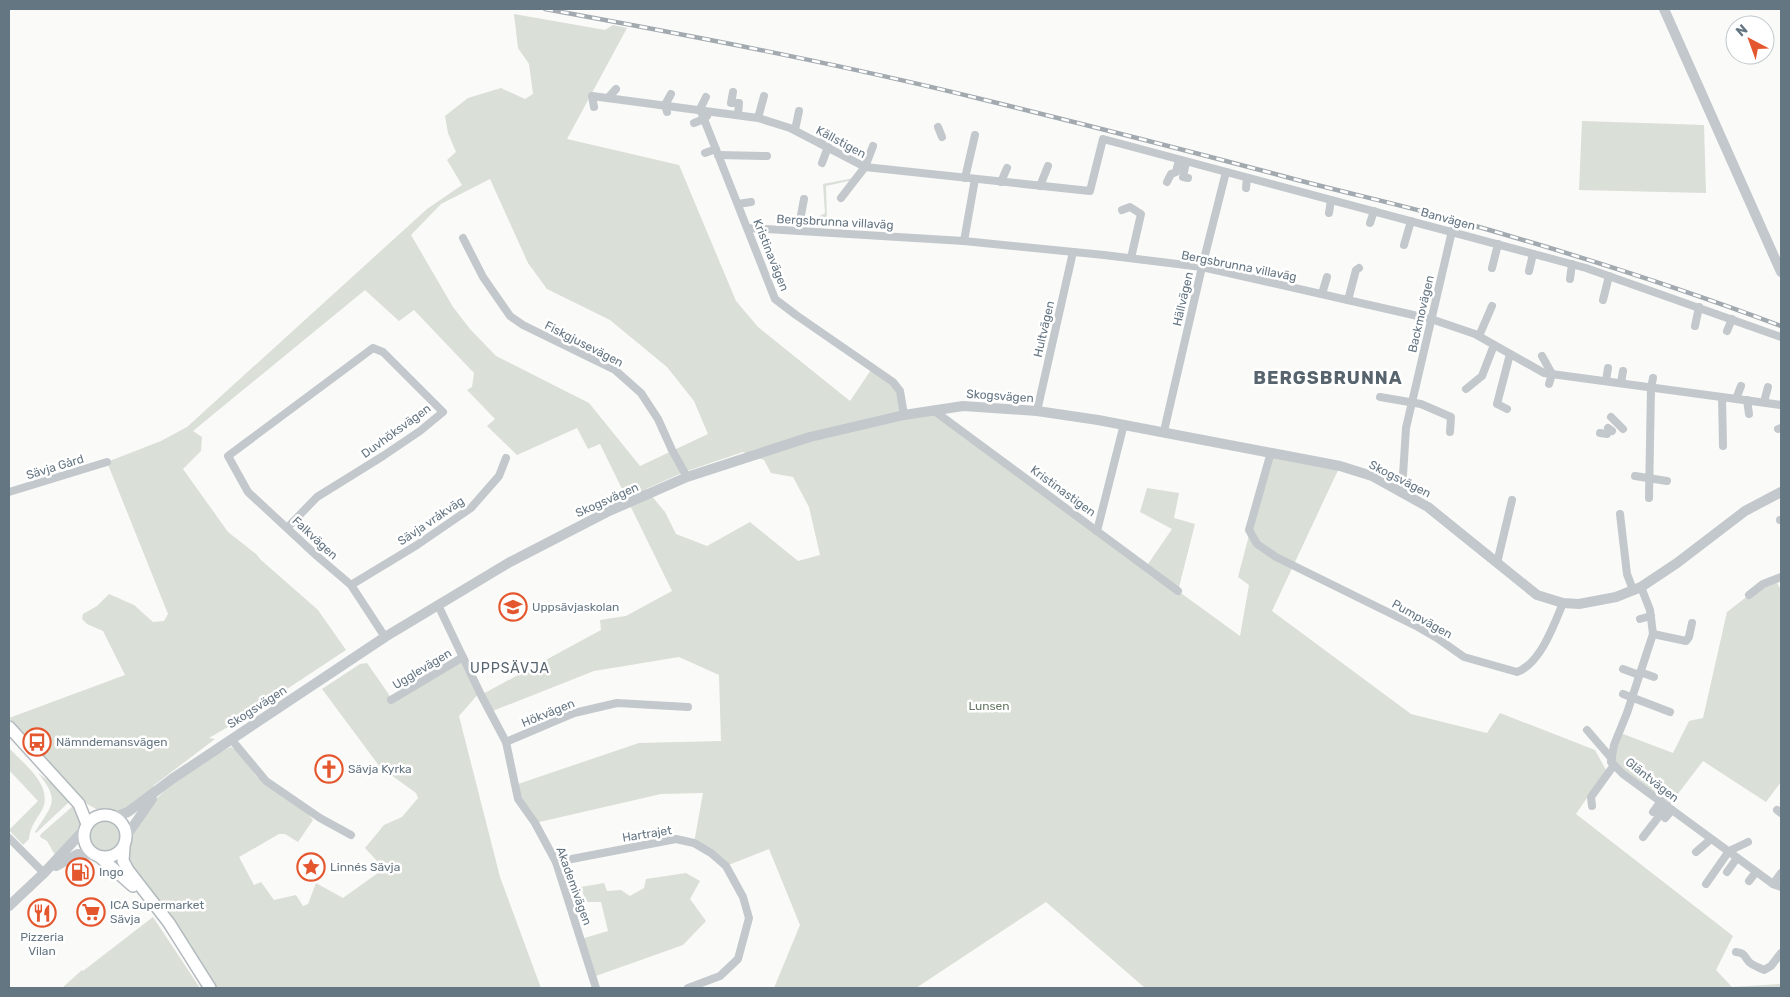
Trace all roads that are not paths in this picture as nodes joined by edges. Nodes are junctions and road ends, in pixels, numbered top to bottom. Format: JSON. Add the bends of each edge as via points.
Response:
{"nodes":[{"id":1,"x":1664,"y":9,"type":"edge"},
{"id":2,"x":616,"y":89,"type":"dead end"},
{"id":3,"x":733,"y":92,"type":"dead end"},
{"id":4,"x":672,"y":94,"type":"dead end"},
{"id":5,"x":764,"y":96,"type":"dead end"},
{"id":6,"x":706,"y":97,"type":"dead end"},
{"id":7,"x":614,"y":100,"type":"junction"},
{"id":8,"x":594,"y":107,"type":"dead end"},
{"id":9,"x":666,"y":109,"type":"junction"},
{"id":10,"x":700,"y":109,"type":"junction"},
{"id":11,"x":712,"y":111,"type":"junction"},
{"id":12,"x":799,"y":111,"type":"dead end"},
{"id":13,"x":743,"y":118,"type":"junction"},
{"id":14,"x":758,"y":118,"type":"junction"},
{"id":15,"x":704,"y":119,"type":"junction"},
{"id":16,"x":694,"y":123,"type":"dead end"},
{"id":17,"x":775,"y":123,"type":"junction"},
{"id":18,"x":938,"y":127,"type":"dead end"},
{"id":19,"x":769,"y":130,"type":"dead end"},
{"id":20,"x":795,"y":130,"type":"junction"},
{"id":21,"x":826,"y":132,"type":"dead end"},
{"id":22,"x":975,"y":135,"type":"dead end"},
{"id":23,"x":942,"y":137,"type":"dead end"},
{"id":24,"x":1103,"y":139,"type":"joint"},
{"id":25,"x":824,"y":145,"type":"junction"},
{"id":26,"x":873,"y":146,"type":"dead end"},
{"id":27,"x":717,"y":152,"type":"junction"},
{"id":28,"x":705,"y":153,"type":"dead end"},
{"id":29,"x":767,"y":156,"type":"dead end"},
{"id":30,"x":1183,"y":161,"type":"junction"},
{"id":31,"x":822,"y":163,"type":"dead end"},
{"id":32,"x":1048,"y":166,"type":"dead end"},
{"id":33,"x":865,"y":167,"type":"junction"},
{"id":34,"x":1007,"y":168,"type":"dead end"},
{"id":35,"x":1226,"y":172,"type":"junction"},
{"id":36,"x":1016,"y":174,"type":"dead end"},
{"id":37,"x":1094,"y":175,"type":"junction"},
{"id":38,"x":1104,"y":175,"type":"dead end"},
{"id":39,"x":965,"y":178,"type":"junction"},
{"id":40,"x":1188,"y":178,"type":"dead end"},
{"id":41,"x":1247,"y":178,"type":"junction"},
{"id":42,"x":975,"y":179,"type":"junction"},
{"id":43,"x":1001,"y":182,"type":"junction"},
{"id":44,"x":1167,"y":182,"type":"dead end"},
{"id":45,"x":1012,"y":183,"type":"junction"},
{"id":46,"x":1027,"y":184,"type":"junction"},
{"id":47,"x":1040,"y":186,"type":"junction"},
{"id":48,"x":1246,"y":188,"type":"dead end"},
{"id":49,"x":1288,"y":189,"type":"junction"},
{"id":50,"x":1026,"y":193,"type":"dead end"},
{"id":51,"x":841,"y":198,"type":"dead end"},
{"id":52,"x":1287,"y":198,"type":"dead end"},
{"id":53,"x":804,"y":199,"type":"dead end"},
{"id":54,"x":1331,"y":200,"type":"junction"},
{"id":55,"x":751,"y":202,"type":"dead end"},
{"id":56,"x":738,"y":204,"type":"junction"},
{"id":57,"x":1122,"y":210,"type":"dead end"},
{"id":58,"x":1374,"y":211,"type":"junction"},
{"id":59,"x":1328,"y":213,"type":"dead end"},
{"id":60,"x":1411,"y":221,"type":"junction"},
{"id":61,"x":1370,"y":223,"type":"dead end"},
{"id":62,"x":748,"y":228,"type":"junction"},
{"id":63,"x":798,"y":231,"type":"junction"},
{"id":64,"x":1452,"y":231,"type":"junction"},
{"id":65,"x":463,"y":238,"type":"dead end"},
{"id":66,"x":964,"y":241,"type":"junction"},
{"id":67,"x":1498,"y":244,"type":"junction"},
{"id":68,"x":1404,"y":246,"type":"dead end"},
{"id":69,"x":1073,"y":252,"type":"junction"},
{"id":70,"x":1533,"y":254,"type":"junction"},
{"id":71,"x":1131,"y":258,"type":"junction"},
{"id":72,"x":1572,"y":264,"type":"junction"},
{"id":73,"x":1202,"y":267,"type":"junction"},
{"id":74,"x":1359,"y":268,"type":"dead end"},
{"id":75,"x":1492,"y":268,"type":"dead end"},
{"id":76,"x":1529,"y":271,"type":"dead end"},
{"id":77,"x":1781,"y":272,"type":"edge"},
{"id":78,"x":1609,"y":276,"type":"junction"},
{"id":79,"x":1327,"y":277,"type":"dead end"},
{"id":80,"x":1570,"y":279,"type":"dead end"},
{"id":81,"x":1360,"y":293,"type":"dead end"},
{"id":82,"x":1322,"y":294,"type":"junction"},
{"id":83,"x":1348,"y":300,"type":"junction"},
{"id":84,"x":1603,"y":300,"type":"dead end"},
{"id":85,"x":1357,"y":302,"type":"junction"},
{"id":86,"x":1492,"y":306,"type":"dead end"},
{"id":87,"x":1699,"y":307,"type":"junction"},
{"id":88,"x":1431,"y":319,"type":"junction"},
{"id":89,"x":1732,"y":319,"type":"junction"},
{"id":90,"x":1445,"y":324,"type":"junction"},
{"id":91,"x":1695,"y":326,"type":"dead end"},
{"id":92,"x":1727,"y":331,"type":"dead end"},
{"id":93,"x":1441,"y":332,"type":"dead end"},
{"id":94,"x":1479,"y":336,"type":"junction"},
{"id":95,"x":1781,"y":337,"type":"edge"},
{"id":96,"x":1494,"y":345,"type":"junction"},
{"id":97,"x":1510,"y":354,"type":"junction"},
{"id":98,"x":1542,"y":356,"type":"dead end"},
{"id":99,"x":1608,"y":368,"type":"dead end"},
{"id":100,"x":1623,"y":371,"type":"dead end"},
{"id":101,"x":1552,"y":374,"type":"junction"},
{"id":102,"x":1653,"y":378,"type":"dead end"},
{"id":103,"x":1606,"y":381,"type":"junction"},
{"id":104,"x":1620,"y":383,"type":"junction"},
{"id":105,"x":1549,"y":384,"type":"dead end"},
{"id":106,"x":1740,"y":386,"type":"dead end"},
{"id":107,"x":1768,"y":387,"type":"dead end"},
{"id":108,"x":1466,"y":389,"type":"dead end"},
{"id":109,"x":1661,"y":389,"type":"junction"},
{"id":110,"x":1645,"y":390,"type":"junction"},
{"id":111,"x":1380,"y":397,"type":"dead end"},
{"id":112,"x":1722,"y":397,"type":"junction"},
{"id":113,"x":1660,"y":399,"type":"dead end"},
{"id":114,"x":1736,"y":399,"type":"junction"},
{"id":115,"x":1747,"y":400,"type":"junction"},
{"id":116,"x":1412,"y":402,"type":"junction"},
{"id":117,"x":1764,"y":402,"type":"junction"},
{"id":118,"x":1781,"y":405,"type":"edge"},
{"id":119,"x":1507,"y":409,"type":"dead end"},
{"id":120,"x":933,"y":410,"type":"junction"},
{"id":121,"x":1037,"y":411,"type":"junction"},
{"id":122,"x":1749,"y":414,"type":"dead end"},
{"id":123,"x":904,"y":415,"type":"junction"},
{"id":124,"x":1611,"y":417,"type":"dead end"},
{"id":125,"x":1124,"y":424,"type":"junction"},
{"id":126,"x":1623,"y":428,"type":"dead end"},
{"id":127,"x":1164,"y":431,"type":"junction"},
{"id":128,"x":1450,"y":432,"type":"dead end"},
{"id":129,"x":1722,"y":446,"type":"dead end"},
{"id":130,"x":1271,"y":452,"type":"junction"},
{"id":131,"x":228,"y":456,"type":"joint"},
{"id":132,"x":506,"y":458,"type":"dead end"},
{"id":133,"x":107,"y":462,"type":"dead end"},
{"id":134,"x":1635,"y":476,"type":"dead end"},
{"id":135,"x":687,"y":477,"type":"junction"},
{"id":136,"x":1650,"y":479,"type":"junction"},
{"id":137,"x":1667,"y":481,"type":"dead end"},
{"id":138,"x":1402,"y":491,"type":"junction"},
{"id":139,"x":9,"y":492,"type":"edge"},
{"id":140,"x":1781,"y":492,"type":"edge"},
{"id":141,"x":1649,"y":498,"type":"dead end"},
{"id":142,"x":1512,"y":500,"type":"dead end"},
{"id":143,"x":1620,"y":514,"type":"dead end"},
{"id":144,"x":288,"y":528,"type":"junction"},
{"id":145,"x":1097,"y":531,"type":"junction"},
{"id":146,"x":1497,"y":563,"type":"junction"},
{"id":147,"x":1781,"y":577,"type":"edge"},
{"id":148,"x":351,"y":585,"type":"junction"},
{"id":149,"x":1637,"y":588,"type":"junction"},
{"id":150,"x":1178,"y":592,"type":"dead end"},
{"id":151,"x":1749,"y":595,"type":"dead end"},
{"id":152,"x":1563,"y":603,"type":"junction"},
{"id":153,"x":438,"y":605,"type":"junction"},
{"id":154,"x":1651,"y":616,"type":"junction"},
{"id":155,"x":1640,"y":619,"type":"dead end"},
{"id":156,"x":1694,"y":626,"type":"dead end"},
{"id":157,"x":1653,"y":634,"type":"junction"},
{"id":158,"x":386,"y":637,"type":"junction"},
{"id":159,"x":463,"y":657,"type":"junction"},
{"id":160,"x":1623,"y":670,"type":"dead end"},
{"id":161,"x":1640,"y":674,"type":"junction"},
{"id":162,"x":1654,"y":677,"type":"dead end"},
{"id":163,"x":1623,"y":694,"type":"dead end"},
{"id":164,"x":1632,"y":697,"type":"junction"},
{"id":165,"x":392,"y":700,"type":"dead end"},
{"id":166,"x":688,"y":707,"type":"dead end"},
{"id":167,"x":1670,"y":712,"type":"dead end"},
{"id":168,"x":9,"y":727,"type":"edge"},
{"id":169,"x":1588,"y":730,"type":"dead end"},
{"id":170,"x":231,"y":739,"type":"junction"},
{"id":171,"x":506,"y":742,"type":"junction"},
{"id":172,"x":1613,"y":762,"type":"junction"},
{"id":173,"x":1623,"y":773,"type":"junction"},
{"id":174,"x":172,"y":779,"type":"junction"},
{"id":175,"x":1617,"y":780,"type":"dead end"},
{"id":176,"x":79,"y":804,"type":"junction"},
{"id":177,"x":1592,"y":806,"type":"dead end"},
{"id":178,"x":1667,"y":806,"type":"junction"},
{"id":179,"x":1653,"y":812,"type":"dead end"},
{"id":180,"x":103,"y":814,"type":"junction"},
{"id":181,"x":115,"y":817,"type":"junction"},
{"id":182,"x":1665,"y":818,"type":"dead end"},
{"id":183,"x":86,"y":827,"type":"junction"},
{"id":184,"x":351,"y":834,"type":"dead end"},
{"id":185,"x":1709,"y":834,"type":"junction"},
{"id":186,"x":127,"y":835,"type":"junction"},
{"id":187,"x":1643,"y":837,"type":"dead end"},
{"id":188,"x":9,"y":838,"type":"edge"},
{"id":189,"x":1748,"y":842,"type":"dead end"},
{"id":190,"x":124,"y":847,"type":"junction"},
{"id":191,"x":1729,"y":851,"type":"junction"},
{"id":192,"x":1696,"y":852,"type":"dead end"},
{"id":193,"x":98,"y":856,"type":"junction"},
{"id":194,"x":1738,"y":858,"type":"junction"},
{"id":195,"x":556,"y":862,"type":"junction"},
{"id":196,"x":1727,"y":872,"type":"dead end"},
{"id":197,"x":1756,"y":872,"type":"junction"},
{"id":198,"x":44,"y":873,"type":"junction"},
{"id":199,"x":1781,"y":873,"type":"edge"},
{"id":200,"x":1750,"y":881,"type":"dead end"},
{"id":201,"x":1706,"y":884,"type":"dead end"},
{"id":202,"x":1777,"y":886,"type":"edge"},
{"id":203,"x":9,"y":906,"type":"edge"},
{"id":204,"x":162,"y":915,"type":"junction"},
{"id":205,"x":1736,"y":952,"type":"dead end"},
{"id":206,"x":1781,"y":954,"type":"edge"},
{"id":207,"x":210,"y":988,"type":"edge"},
{"id":208,"x":596,"y":988,"type":"edge"},
{"id":209,"x":688,"y":988,"type":"edge"}],
"edges":[{"from":1,"to":77,"type":"street"},
{"from":2,"to":7,"type":"street"},
{"from":3,"to":13,"type":"street","via":[[731,103],[739,103]]},
{"from":4,"to":9,"type":"street"},
{"from":5,"to":14,"type":"street"},
{"from":6,"to":10,"type":"street"},
{"from":7,"to":8,"type":"street","name":"Källstigen","via":[[592,96]]},
{"from":7,"to":9,"type":"street","name":"Källstigen"},
{"from":9,"to":10,"type":"street","name":"Källstigen"},
{"from":10,"to":11,"type":"street","name":"Källstigen"},
{"from":10,"to":15,"type":"street","name":"Kristinavägen"},
{"from":11,"to":13,"type":"street","name":"Källstigen"},
{"from":11,"to":15,"type":"street"},
{"from":12,"to":20,"type":"street"},
{"from":13,"to":14,"type":"street","name":"Källstigen"},
{"from":14,"to":17,"type":"street","name":"Källstigen"},
{"from":15,"to":16,"type":"street"},
{"from":15,"to":27,"type":"street","name":"Kristinavägen"},
{"from":17,"to":19,"type":"street"},
{"from":17,"to":20,"type":"street","name":"Källstigen"},
{"from":18,"to":23,"type":"street"},
{"from":20,"to":25,"type":"street","name":"Källstigen"},
{"from":21,"to":25,"type":"street"},
{"from":22,"to":39,"type":"street"},
{"from":24,"to":30,"type":"street","name":"Banvägen"},
{"from":24,"to":37,"type":"street","name":"Källstigen","via":[[1096,151]]},
{"from":25,"to":31,"type":"street"},
{"from":25,"to":33,"type":"street","name":"Källstigen"},
{"from":26,"to":33,"type":"street"},
{"from":27,"to":28,"type":"street"},
{"from":27,"to":29,"type":"street"},
{"from":27,"to":56,"type":"street","name":"Kristinavägen"},
{"from":30,"to":35,"type":"street","name":"Banvägen"},
{"from":30,"to":40,"type":"street","via":[[1183,177]]},
{"from":30,"to":44,"type":"street"},
{"from":32,"to":47,"type":"street"},
{"from":33,"to":39,"type":"street","name":"Källstigen","via":[[919,176]]},
{"from":33,"to":51,"type":"street"},
{"from":34,"to":43,"type":"street"},
{"from":35,"to":41,"type":"street","name":"Banvägen"},
{"from":35,"to":73,"type":"street","name":"Hällvägen"},
{"from":36,"to":45,"type":"street"},
{"from":37,"to":38,"type":"street"},
{"from":37,"to":47,"type":"street","name":"Källstigen","via":[[1090,191]]},
{"from":39,"to":42,"type":"street","name":"Källstigen"},
{"from":41,"to":48,"type":"street"},
{"from":41,"to":49,"type":"street","name":"Banvägen"},
{"from":42,"to":43,"type":"street","name":"Källstigen"},
{"from":42,"to":66,"type":"street"},
{"from":43,"to":45,"type":"street","name":"Källstigen"},
{"from":45,"to":46,"type":"street","name":"Källstigen"},
{"from":46,"to":47,"type":"street","name":"Källstigen"},
{"from":46,"to":50,"type":"street"},
{"from":49,"to":52,"type":"street"},
{"from":49,"to":54,"type":"street","name":"Banvägen"},
{"from":53,"to":63,"type":"street"},
{"from":54,"to":58,"type":"street","name":"Banvägen"},
{"from":54,"to":59,"type":"street"},
{"from":55,"to":56,"type":"street"},
{"from":56,"to":62,"type":"street","name":"Kristinavägen"},
{"from":57,"to":71,"type":"street","via":[[1130,207],[1141,214]]},
{"from":58,"to":60,"type":"street","name":"Banvägen"},
{"from":58,"to":61,"type":"street"},
{"from":60,"to":64,"type":"street","name":"Banvägen"},
{"from":60,"to":68,"type":"street"},
{"from":62,"to":63,"type":"street","name":"Bergsbrunna villaväg"},
{"from":62,"to":123,"type":"street","name":"Kristinavägen","via":[[775,299],[893,382],[900,391]]},
{"from":63,"to":66,"type":"street","name":"Bergsbrunna villaväg"},
{"from":64,"to":67,"type":"street","name":"Banvägen"},
{"from":64,"to":88,"type":"street","name":"Backmovägen","via":[[1450,256]]},
{"from":65,"to":135,"type":"street","name":"Fiskgjusevägen","via":[[483,277],[510,316],[615,370],[641,393]]},
{"from":66,"to":69,"type":"street","name":"Bergsbrunna villaväg"},
{"from":67,"to":70,"type":"street","name":"Banvägen"},
{"from":67,"to":75,"type":"street"},
{"from":69,"to":71,"type":"street","name":"Bergsbrunna villaväg"},
{"from":69,"to":121,"type":"street","name":"Hultvägen"},
{"from":70,"to":72,"type":"street","name":"Banvägen"},
{"from":70,"to":76,"type":"street"},
{"from":71,"to":73,"type":"street","name":"Bergsbrunna villaväg"},
{"from":72,"to":78,"type":"street","name":"Banvägen"},
{"from":72,"to":80,"type":"street"},
{"from":73,"to":82,"type":"street","name":"Bergsbrunna villaväg"},
{"from":73,"to":127,"type":"street","name":"Hällvägen"},
{"from":74,"to":83,"type":"street"},
{"from":78,"to":84,"type":"street"},
{"from":78,"to":87,"type":"street","name":"Banvägen","via":[[1662,298]]},
{"from":79,"to":82,"type":"street"},
{"from":81,"to":85,"type":"street"},
{"from":82,"to":83,"type":"street","name":"Bergsbrunna villaväg"},
{"from":83,"to":85,"type":"street","name":"Bergsbrunna villaväg"},
{"from":85,"to":88,"type":"street","name":"Bergsbrunna villaväg","via":[[1399,315]]},
{"from":86,"to":94,"type":"street"},
{"from":87,"to":89,"type":"street","name":"Banvägen"},
{"from":87,"to":91,"type":"street"},
{"from":88,"to":90,"type":"street","name":"Bergsbrunna villaväg"},
{"from":88,"to":116,"type":"street","name":"Backmovägen"},
{"from":89,"to":92,"type":"street"},
{"from":89,"to":95,"type":"street","name":"Banvägen"},
{"from":90,"to":93,"type":"street"},
{"from":90,"to":94,"type":"street","name":"Bergsbrunna villaväg"},
{"from":94,"to":96,"type":"street","name":"Bergsbrunna villaväg"},
{"from":96,"to":97,"type":"street","name":"Bergsbrunna villaväg"},
{"from":96,"to":108,"type":"street","via":[[1482,376]]},
{"from":97,"to":101,"type":"street","name":"Bergsbrunna villaväg","via":[[1524,357],[1544,373]]},
{"from":97,"to":119,"type":"street","via":[[1497,404]]},
{"from":98,"to":101,"type":"street"},
{"from":99,"to":103,"type":"street"},
{"from":100,"to":104,"type":"street"},
{"from":101,"to":103,"type":"street","name":"Bergsbrunna villaväg"},
{"from":101,"to":105,"type":"street"},
{"from":102,"to":110,"type":"street"},
{"from":103,"to":104,"type":"street","name":"Bergsbrunna villaväg"},
{"from":104,"to":110,"type":"street","name":"Bergsbrunna villaväg"},
{"from":106,"to":114,"type":"street"},
{"from":107,"to":117,"type":"street"},
{"from":109,"to":110,"type":"street","name":"Bergsbrunna villaväg"},
{"from":109,"to":112,"type":"street","name":"Bergsbrunna villaväg","via":[[1705,391]]},
{"from":109,"to":113,"type":"street"},
{"from":110,"to":136,"type":"street"},
{"from":111,"to":116,"type":"street"},
{"from":112,"to":114,"type":"street","name":"Bergsbrunna villaväg"},
{"from":112,"to":129,"type":"street"},
{"from":114,"to":115,"type":"street","name":"Bergsbrunna villaväg"},
{"from":115,"to":117,"type":"street","name":"Bergsbrunna villaväg"},
{"from":115,"to":122,"type":"street"},
{"from":116,"to":128,"type":"street","via":[[1452,417]]},
{"from":116,"to":138,"type":"street","name":"Backmovägen","via":[[1406,428]]},
{"from":117,"to":118,"type":"street","name":"Bergsbrunna villaväg"},
{"from":120,"to":121,"type":"street","name":"Skogsvägen","via":[[963,406]]},
{"from":120,"to":123,"type":"street","name":"Skogsvägen"},
{"from":120,"to":145,"type":"street","name":"Kristinastigen"},
{"from":121,"to":125,"type":"street","name":"Skogsvägen"},
{"from":123,"to":135,"type":"street","name":"Skogsvägen","via":[[810,437]]},
{"from":124,"to":126,"type":"street"},
{"from":125,"to":127,"type":"street","name":"Skogsvägen"},
{"from":125,"to":145,"type":"street"},
{"from":127,"to":130,"type":"street","name":"Skogsvägen"},
{"from":130,"to":138,"type":"street","name":"Skogsvägen","via":[[1340,466],[1372,476]]},
{"from":130,"to":152,"type":"street","name":"Pumpvägen","via":[[1249,530],[1258,544],[1276,557],[1418,627],[1464,657],[1517,672],[1523,670],[1545,646]]},
{"from":131,"to":144,"type":"street","name":"Falkvägen","via":[[248,492]]},
{"from":131,"to":144,"type":"street","name":"Duvhöksvägen","via":[[373,348],[384,352],[443,412],[398,446],[316,497]]},
{"from":132,"to":148,"type":"street","name":"Sävja vråkväg","via":[[499,476],[471,508]]},
{"from":133,"to":139,"type":"street","name":"Sävja Gård"},
{"from":134,"to":136,"type":"street"},
{"from":135,"to":153,"type":"street","name":"Skogsvägen","via":[[576,528]]},
{"from":136,"to":137,"type":"street"},
{"from":136,"to":141,"type":"street"},
{"from":138,"to":146,"type":"street","name":"Skogsvägen","via":[[1440,516]]},
{"from":140,"to":149,"type":"street","name":"Skogsvägen","via":[[1745,511]]},
{"from":142,"to":146,"type":"street"},
{"from":143,"to":149,"type":"street","name":"Gläntvägen","via":[[1627,574]]},
{"from":144,"to":148,"type":"street","name":"Falkvägen"},
{"from":145,"to":150,"type":"street","name":"Kristinastigen"},
{"from":146,"to":152,"type":"street","name":"Skogsvägen","via":[[1537,595]]},
{"from":147,"to":151,"type":"street"},
{"from":148,"to":158,"type":"street","name":"Falkvägen"},
{"from":149,"to":152,"type":"street","name":"Skogsvägen","via":[[1616,597],[1578,604]]},
{"from":149,"to":154,"type":"street","name":"Gläntvägen"},
{"from":153,"to":158,"type":"street","name":"Skogsvägen"},
{"from":153,"to":159,"type":"street","name":"Akademivägen"},
{"from":154,"to":155,"type":"street"},
{"from":154,"to":157,"type":"street","name":"Gläntvägen"},
{"from":156,"to":157,"type":"street","via":[[1692,623],[1691,640],[1682,642]]},
{"from":157,"to":161,"type":"street","name":"Gläntvägen"},
{"from":158,"to":170,"type":"street","name":"Skogsvägen"},
{"from":159,"to":165,"type":"street","name":"Ugglevägen"},
{"from":159,"to":171,"type":"street","name":"Akademivägen"},
{"from":160,"to":161,"type":"street"},
{"from":161,"to":162,"type":"street"},
{"from":161,"to":164,"type":"street","name":"Gläntvägen"},
{"from":163,"to":164,"type":"street"},
{"from":164,"to":167,"type":"street"},
{"from":164,"to":172,"type":"street","name":"Gläntvägen","via":[[1632,709],[1614,745]]},
{"from":166,"to":171,"type":"street","name":"Hökvägen","via":[[617,703],[574,713]]},
{"from":168,"to":176,"type":"main road"},
{"from":169,"to":172,"type":"street"},
{"from":170,"to":174,"type":"street","name":"Skogsvägen"},
{"from":170,"to":184,"type":"street","via":[[266,781],[320,818]]},
{"from":171,"to":195,"type":"street","name":"Akademivägen","via":[[518,799]]},
{"from":172,"to":173,"type":"street","name":"Gläntvägen"},
{"from":172,"to":177,"type":"street","via":[[1591,797]]},
{"from":173,"to":175,"type":"street"},
{"from":173,"to":178,"type":"street","name":"Gläntvägen"},
{"from":174,"to":181,"type":"street","name":"Skogsvägen","via":[[128,812]]},
{"from":174,"to":186,"type":"street","name":"Skogsvägen","via":[[148,802]]},
{"from":176,"to":180,"type":"main road"},
{"from":176,"to":183,"type":"main road"},
{"from":178,"to":179,"type":"street"},
{"from":178,"to":182,"type":"street"},
{"from":178,"to":185,"type":"street","name":"Gläntvägen"},
{"from":178,"to":187,"type":"street"},
{"from":180,"to":181,"type":"main road"},
{"from":180,"to":183,"type":"main road","via":[[92,819]]},
{"from":181,"to":186,"type":"main road","via":[[124,825]]},
{"from":183,"to":193,"type":"main road","via":[[85,843],[88,850]]},
{"from":183,"to":198,"type":"street"},
{"from":185,"to":191,"type":"street","name":"Gläntvägen"},
{"from":185,"to":192,"type":"street"},
{"from":186,"to":190,"type":"main road"},
{"from":188,"to":198,"type":"street"},
{"from":189,"to":191,"type":"street"},
{"from":190,"to":193,"type":"main road","via":[[109,857]]},
{"from":190,"to":204,"type":"main road","via":[[125,865]]},
{"from":191,"to":194,"type":"street","name":"Gläntvägen"},
{"from":191,"to":201,"type":"street"},
{"from":193,"to":198,"type":"street","via":[[73,856]]},
{"from":193,"to":204,"type":"main road"},
{"from":194,"to":196,"type":"street"},
{"from":194,"to":197,"type":"street","name":"Gläntvägen"},
{"from":195,"to":208,"type":"street","name":"Akademivägen"},
{"from":195,"to":209,"type":"street","name":"Hartrajet","via":[[676,840],[694,843],[726,866],[743,897],[749,918],[738,959],[720,976]]},
{"from":197,"to":200,"type":"street"},
{"from":197,"to":202,"type":"street","name":"Gläntvägen"},
{"from":198,"to":203,"type":"street"},
{"from":199,"to":202,"type":"street"},
{"from":204,"to":207,"type":"main road"},
{"from":205,"to":206,"type":"street","via":[[1764,970]]}]}
